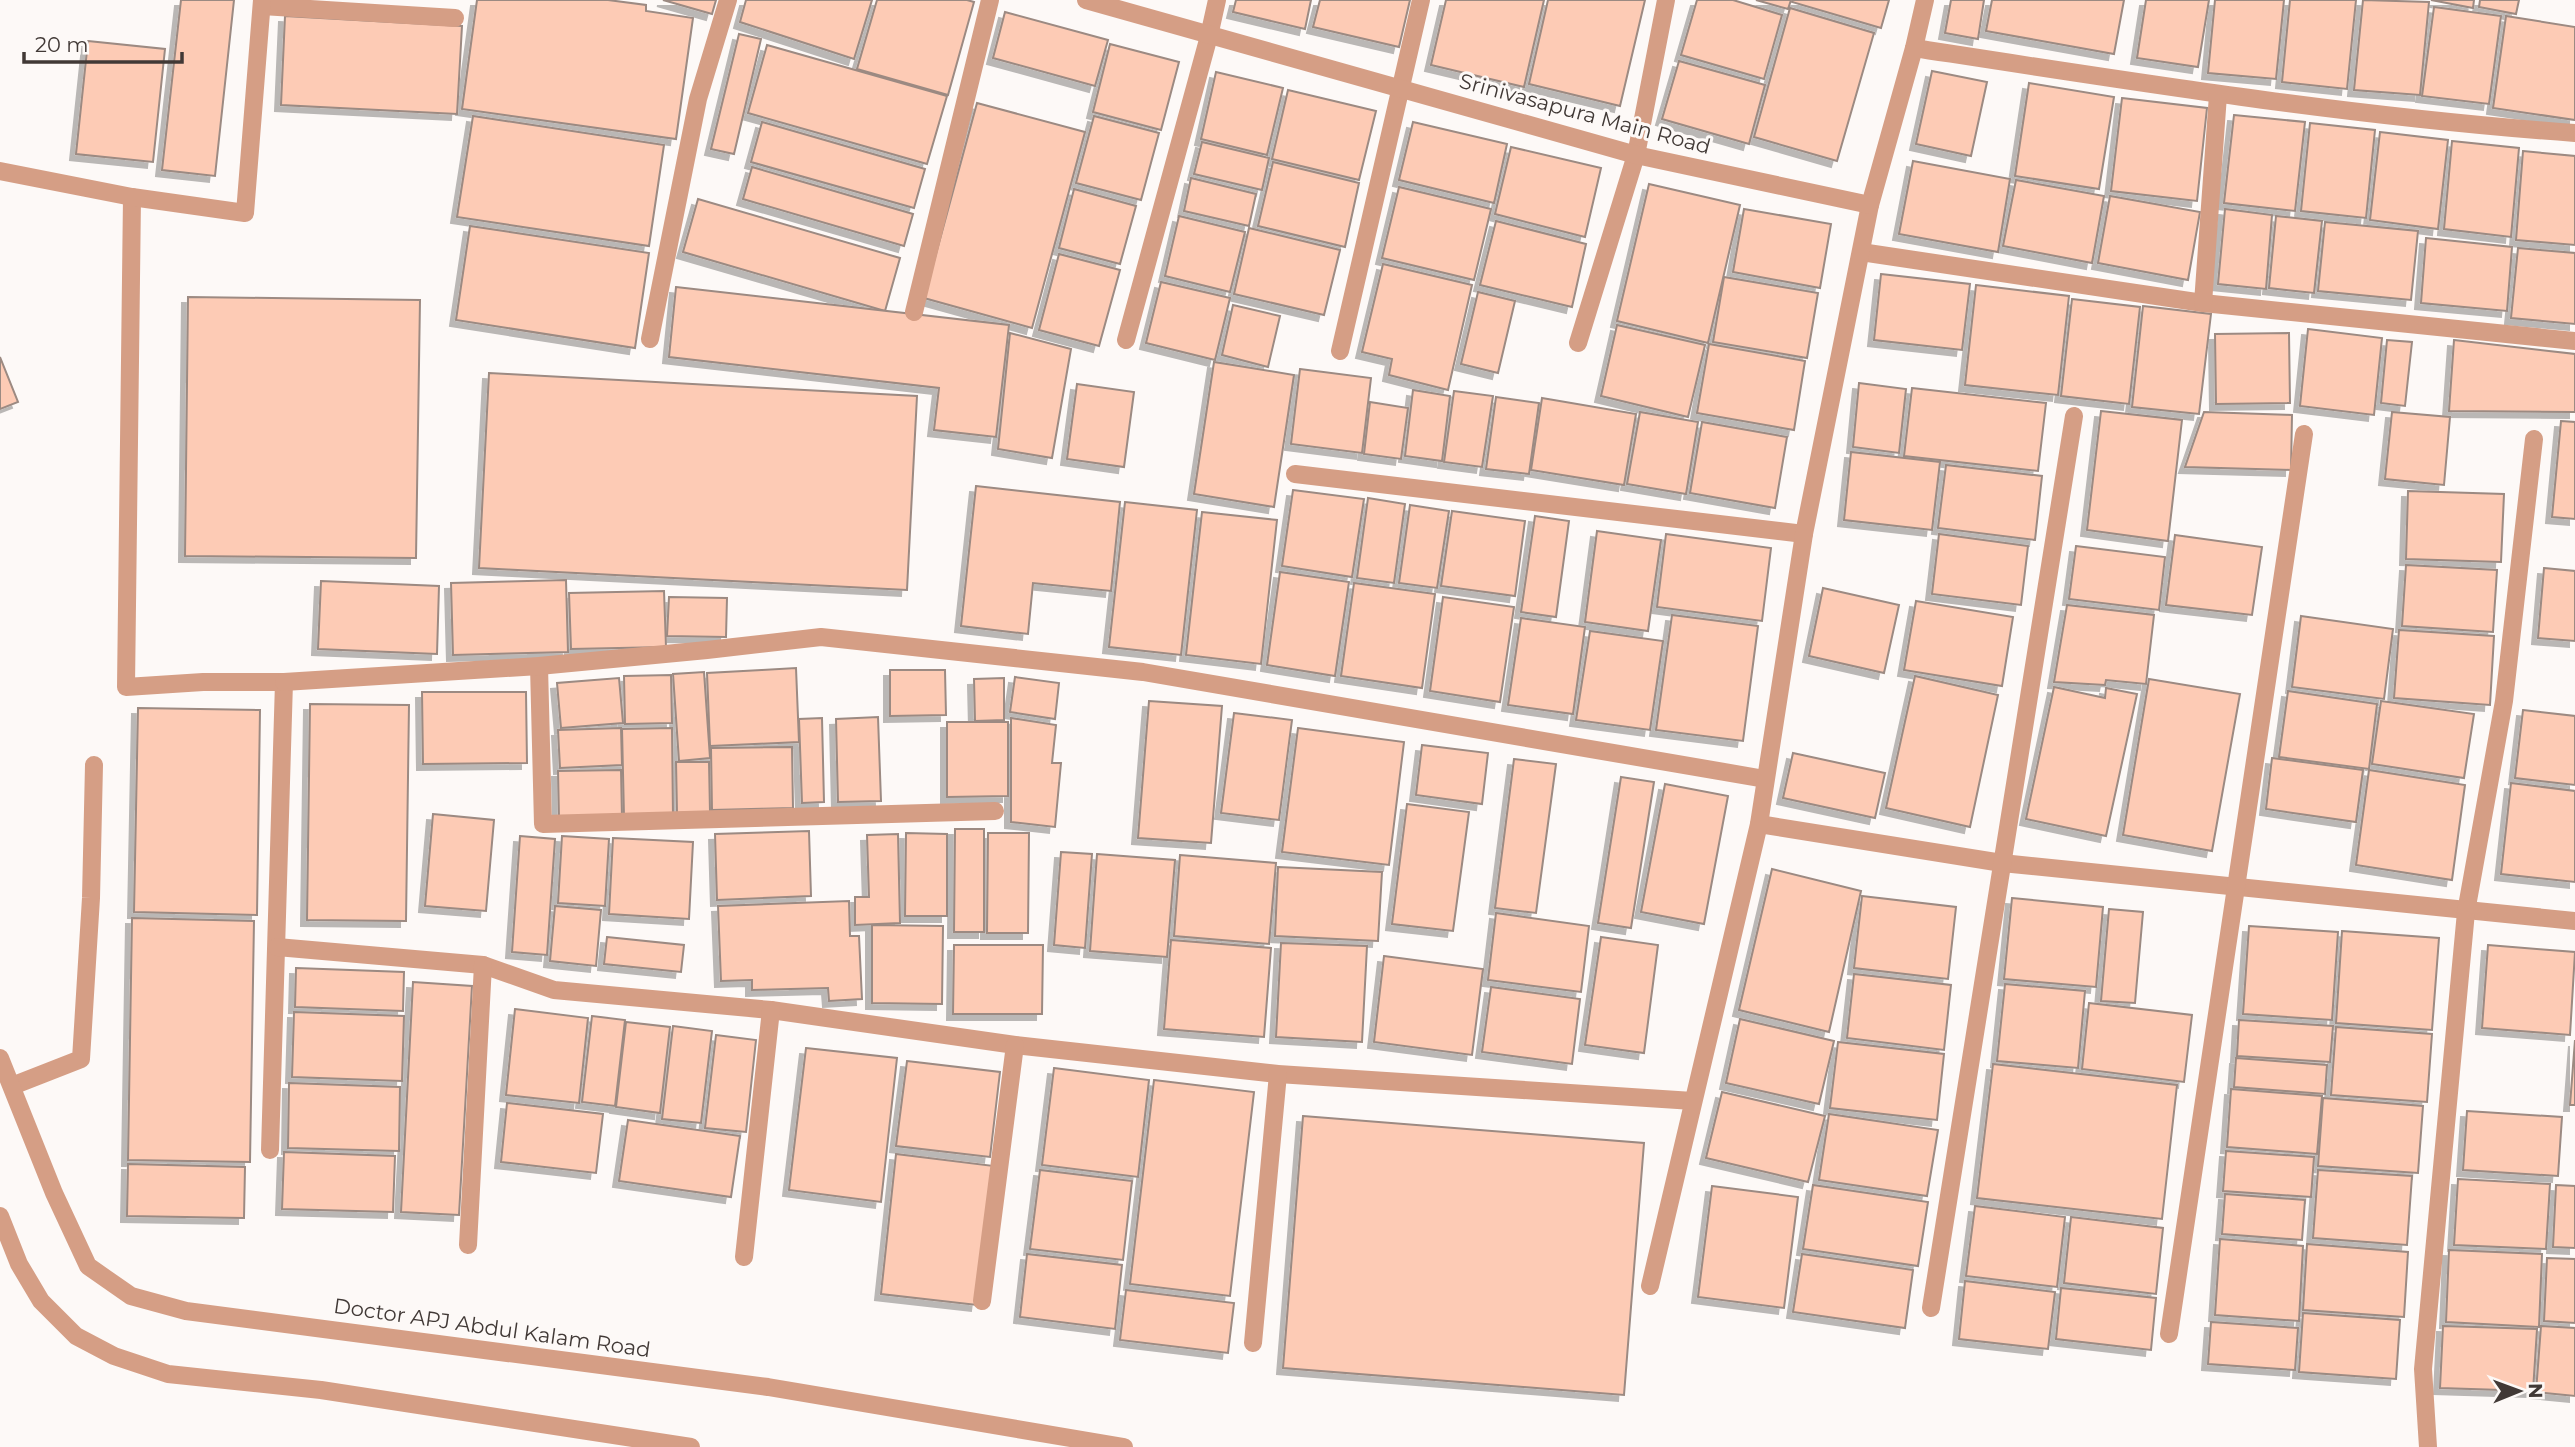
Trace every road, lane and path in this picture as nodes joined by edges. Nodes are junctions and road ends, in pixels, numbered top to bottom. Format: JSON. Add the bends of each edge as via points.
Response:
{"nodes":[{"id":1,"x":728,"y":0,"type":"edge"},
{"id":2,"x":990,"y":0,"type":"edge"},
{"id":3,"x":1086,"y":0,"type":"edge"},
{"id":4,"x":1217,"y":0,"type":"edge"},
{"id":5,"x":1421,"y":0,"type":"edge"},
{"id":6,"x":1666,"y":0,"type":"edge"},
{"id":7,"x":1925,"y":0,"type":"edge"},
{"id":8,"x":262,"y":3,"type":"edge"},
{"id":9,"x":455,"y":18,"type":"dead end"},
{"id":10,"x":1209,"y":36,"type":"junction"},
{"id":11,"x":1914,"y":48,"type":"junction"},
{"id":12,"x":1402,"y":88,"type":"junction"},
{"id":13,"x":2218,"y":94,"type":"junction"},
{"id":14,"x":2575,"y":133,"type":"edge"},
{"id":15,"x":1636,"y":155,"type":"junction"},
{"id":16,"x":0,"y":171,"type":"edge"},
{"id":17,"x":132,"y":197,"type":"junction"},
{"id":18,"x":1870,"y":205,"type":"junction"},
{"id":19,"x":1861,"y":252,"type":"junction"},
{"id":20,"x":2203,"y":303,"type":"junction"},
{"id":21,"x":914,"y":312,"type":"dead end"},
{"id":22,"x":650,"y":339,"type":"dead end"},
{"id":23,"x":1126,"y":340,"type":"dead end"},
{"id":24,"x":2575,"y":341,"type":"edge"},
{"id":25,"x":1578,"y":343,"type":"dead end"},
{"id":26,"x":1340,"y":351,"type":"dead end"},
{"id":27,"x":2074,"y":416,"type":"dead end"},
{"id":28,"x":2304,"y":434,"type":"dead end"},
{"id":29,"x":2534,"y":439,"type":"dead end"},
{"id":30,"x":1295,"y":474,"type":"dead end"},
{"id":31,"x":1804,"y":534,"type":"junction"},
{"id":32,"x":539,"y":666,"type":"junction"},
{"id":33,"x":284,"y":682,"type":"junction"},
{"id":34,"x":94,"y":765,"type":"dead end"},
{"id":35,"x":1765,"y":779,"type":"junction"},
{"id":36,"x":995,"y":811,"type":"dead end"},
{"id":37,"x":1759,"y":824,"type":"junction"},
{"id":38,"x":2002,"y":863,"type":"junction"},
{"id":39,"x":2236,"y":888,"type":"junction"},
{"id":40,"x":2466,"y":912,"type":"junction"},
{"id":41,"x":2575,"y":921,"type":"edge"},
{"id":42,"x":277,"y":947,"type":"junction"},
{"id":43,"x":483,"y":965,"type":"junction"},
{"id":44,"x":772,"y":1010,"type":"junction"},
{"id":45,"x":1015,"y":1045,"type":"junction"},
{"id":46,"x":0,"y":1058,"type":"edge"},
{"id":47,"x":1278,"y":1074,"type":"junction"},
{"id":48,"x":6,"y":1089,"type":"edge"},
{"id":49,"x":1693,"y":1101,"type":"junction"},
{"id":50,"x":271,"y":1150,"type":"dead end"},
{"id":51,"x":0,"y":1216,"type":"edge"},
{"id":52,"x":468,"y":1245,"type":"dead end"},
{"id":53,"x":744,"y":1257,"type":"dead end"},
{"id":54,"x":1650,"y":1286,"type":"dead end"},
{"id":55,"x":982,"y":1301,"type":"dead end"},
{"id":56,"x":1931,"y":1308,"type":"dead end"},
{"id":57,"x":2169,"y":1334,"type":"dead end"},
{"id":58,"x":1253,"y":1343,"type":"dead end"},
{"id":59,"x":691,"y":1447,"type":"edge"},
{"id":60,"x":1124,"y":1447,"type":"edge"},
{"id":61,"x":2428,"y":1447,"type":"edge"}],
"edges":[{"from":1,"to":22,"type":"street","via":[[698,99]]},
{"from":2,"to":21,"type":"street"},
{"from":3,"to":10,"type":"street","name":"Srinivasapura Main Road"},
{"from":4,"to":10,"type":"street"},
{"from":5,"to":12,"type":"street"},
{"from":6,"to":15,"type":"street"},
{"from":7,"to":11,"type":"street"},
{"from":8,"to":9,"type":"street"},
{"from":8,"to":17,"type":"street","via":[[245,213]]},
{"from":10,"to":12,"type":"street","name":"Srinivasapura Main Road"},
{"from":10,"to":23,"type":"street"},
{"from":11,"to":13,"type":"street"},
{"from":11,"to":18,"type":"street"},
{"from":12,"to":15,"type":"street","name":"Srinivasapura Main Road"},
{"from":12,"to":26,"type":"street"},
{"from":13,"to":14,"type":"street"},
{"from":13,"to":20,"type":"street"},
{"from":15,"to":18,"type":"street","name":"Srinivasapura Main Road"},
{"from":15,"to":25,"type":"street"},
{"from":16,"to":17,"type":"street"},
{"from":17,"to":33,"type":"street","via":[[126,687]]},
{"from":18,"to":19,"type":"street"},
{"from":19,"to":20,"type":"street"},
{"from":19,"to":31,"type":"street"},
{"from":20,"to":24,"type":"street"},
{"from":27,"to":38,"type":"street"},
{"from":28,"to":39,"type":"street"},
{"from":29,"to":40,"type":"street","via":[[2504,701]]},
{"from":30,"to":31,"type":"street"},
{"from":31,"to":35,"type":"street"},
{"from":32,"to":33,"type":"street"},
{"from":32,"to":35,"type":"street","via":[[821,636],[1143,672]]},
{"from":32,"to":36,"type":"street","via":[[542,824]]},
{"from":33,"to":42,"type":"street"},
{"from":34,"to":48,"type":"street","via":[[80,1059]]},
{"from":35,"to":37,"type":"street"},
{"from":37,"to":38,"type":"street"},
{"from":37,"to":49,"type":"street"},
{"from":38,"to":39,"type":"street"},
{"from":38,"to":56,"type":"street"},
{"from":39,"to":40,"type":"street"},
{"from":39,"to":57,"type":"street"},
{"from":40,"to":41,"type":"street"},
{"from":40,"to":61,"type":"street","via":[[2423,1369]]},
{"from":42,"to":43,"type":"street"},
{"from":42,"to":50,"type":"street"},
{"from":43,"to":44,"type":"street","via":[[554,990]]},
{"from":43,"to":52,"type":"street"},
{"from":44,"to":45,"type":"street"},
{"from":44,"to":53,"type":"street"},
{"from":45,"to":47,"type":"street"},
{"from":45,"to":55,"type":"street"},
{"from":46,"to":48,"type":"street","name":"Doctor APJ Abdul Kalam Road"},
{"from":47,"to":49,"type":"street"},
{"from":47,"to":58,"type":"street"},
{"from":48,"to":60,"type":"street","name":"Doctor APJ Abdul Kalam Road","via":[[88,1266],[131,1296],[186,1311],[768,1387]]},
{"from":49,"to":54,"type":"street"},
{"from":51,"to":59,"type":"street","via":[[19,1264],[41,1301],[76,1336],[114,1356],[168,1374],[321,1390]]}]}
